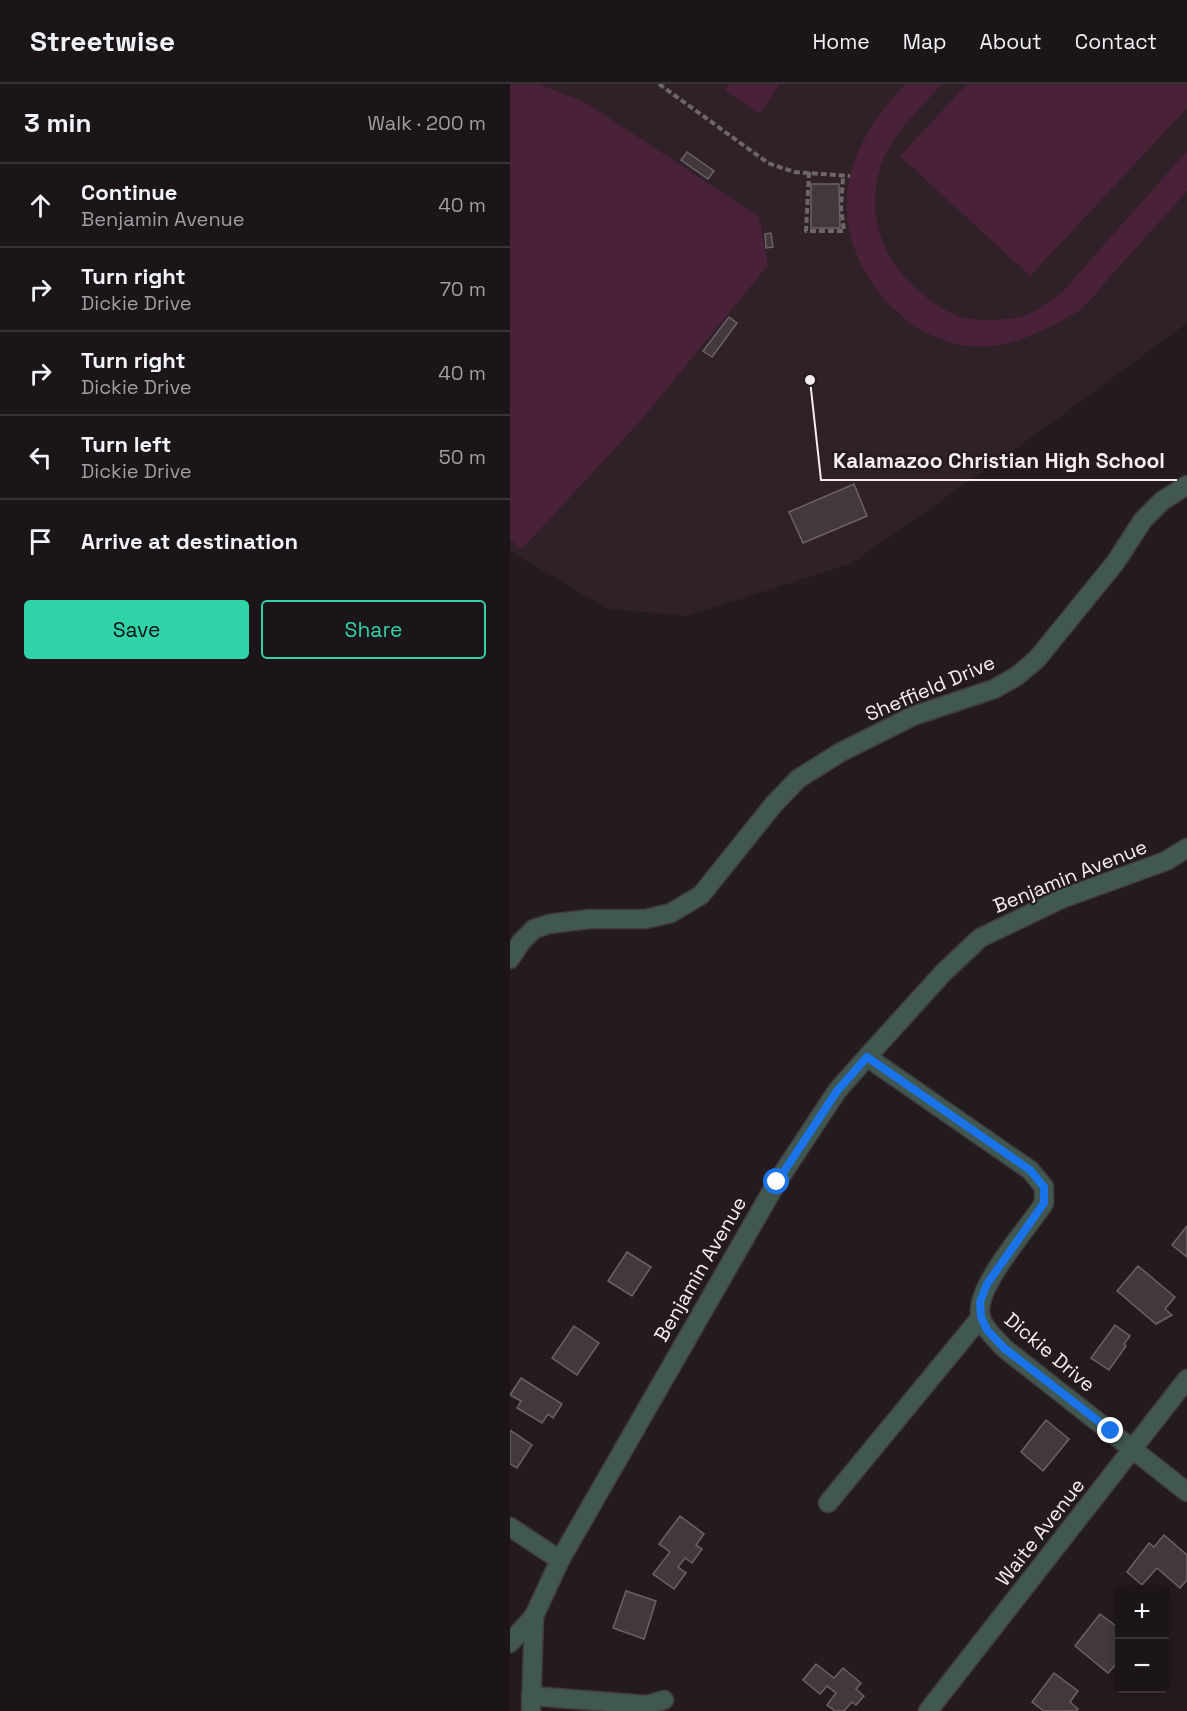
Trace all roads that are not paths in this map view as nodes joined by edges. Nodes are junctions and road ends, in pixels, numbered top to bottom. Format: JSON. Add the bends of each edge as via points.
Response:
{"nodes":[{"id":1,"x":1187,"y":485,"type":"edge"},
{"id":2,"x":1187,"y":848,"type":"edge"},
{"id":3,"x":515,"y":936,"type":"edge"},
{"id":4,"x":510,"y":959,"type":"edge"},
{"id":5,"x":867,"y":1057,"type":"junction"},
{"id":6,"x":981,"y":1317,"type":"junction"},
{"id":7,"x":1187,"y":1379,"type":"edge"},
{"id":8,"x":1134,"y":1449,"type":"junction"},
{"id":9,"x":1187,"y":1492,"type":"edge"},
{"id":10,"x":828,"y":1503,"type":"dead end"},
{"id":11,"x":510,"y":1527,"type":"edge"},
{"id":12,"x":560,"y":1560,"type":"junction"},
{"id":13,"x":534,"y":1616,"type":"junction"},
{"id":14,"x":510,"y":1643,"type":"edge"},
{"id":15,"x":664,"y":1700,"type":"dead end"},
{"id":16,"x":531,"y":1704,"type":"edge"},
{"id":17,"x":928,"y":1711,"type":"edge"}],
"edges":[{"from":1,"to":3,"type":"street","name":"Sheffield Drive","via":[[1162,501],[1143,520],[1115,563],[1036,659],[1017,676],[913,716],[798,778],[701,895],[671,913],[646,919],[549,924]]},
{"from":2,"to":5,"type":"street","name":"Benjamin Avenue","via":[[1166,861],[1061,899],[980,938]]},
{"from":3,"to":4,"type":"street","name":"Sheffield Drive"},
{"from":5,"to":6,"type":"street","name":"Dickie Drive","via":[[1030,1170],[1044,1187],[1044,1203],[987,1284],[980,1302]]},
{"from":5,"to":12,"type":"street","name":"Benjamin Avenue","via":[[837,1091],[777,1182]]},
{"from":6,"to":8,"type":"street","name":"Dickie Drive","via":[[1004,1348]]},
{"from":6,"to":10,"type":"street"},
{"from":7,"to":8,"type":"street","name":"Waite Avenue"},
{"from":8,"to":9,"type":"street","name":"Dickie Drive"},
{"from":8,"to":17,"type":"street","name":"Waite Avenue"},
{"from":11,"to":12,"type":"street"},
{"from":12,"to":13,"type":"street","name":"Benjamin Avenue"},
{"from":13,"to":14,"type":"street"},
{"from":13,"to":16,"type":"street","name":"Benjamin Avenue"},
{"from":15,"to":16,"type":"street","via":[[647,1705]]}]}
